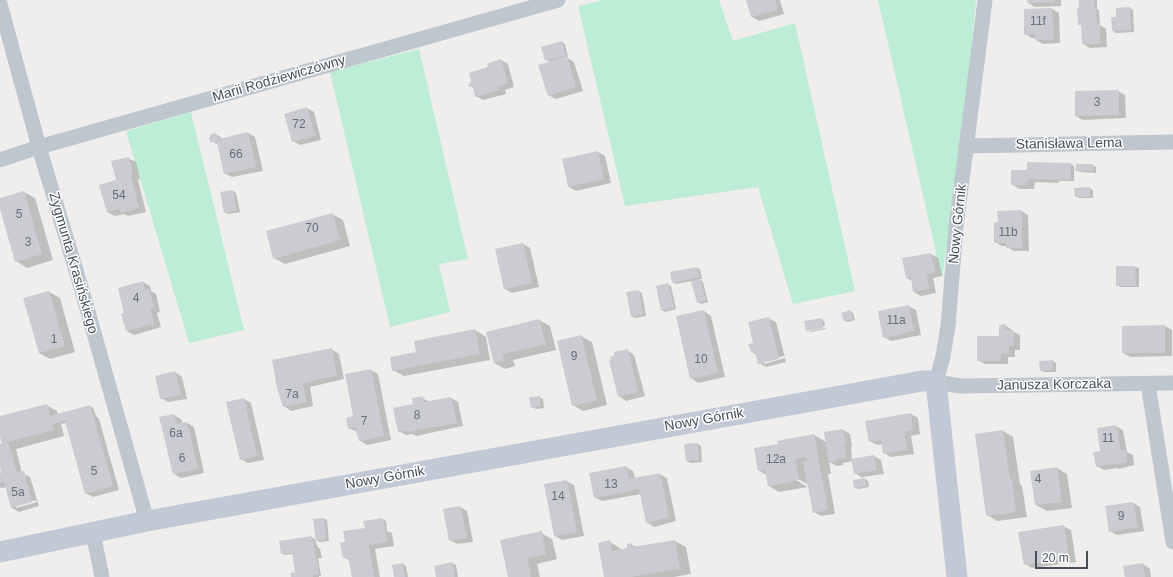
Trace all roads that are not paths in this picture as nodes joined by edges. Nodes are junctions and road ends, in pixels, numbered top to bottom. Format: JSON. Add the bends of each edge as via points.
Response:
{"nodes":[{"id":1,"x":558,"y":0,"type":"edge"},
{"id":2,"x":985,"y":0,"type":"edge"},
{"id":3,"x":0,"y":4,"type":"edge"},
{"id":4,"x":1173,"y":142,"type":"edge"},
{"id":5,"x":966,"y":146,"type":"junction"},
{"id":6,"x":39,"y":147,"type":"junction"},
{"id":7,"x":0,"y":160,"type":"edge"},
{"id":8,"x":936,"y":382,"type":"junction"},
{"id":9,"x":1173,"y":383,"type":"edge"},
{"id":10,"x":1148,"y":384,"type":"junction"},
{"id":11,"x":147,"y":521,"type":"junction"},
{"id":12,"x":93,"y":533,"type":"junction"},
{"id":13,"x":1173,"y":542,"type":"edge"},
{"id":14,"x":0,"y":552,"type":"edge"},
{"id":15,"x":102,"y":577,"type":"edge"},
{"id":16,"x":957,"y":577,"type":"edge"}],
"edges":[{"from":1,"to":6,"type":"street","name":"Marii Rodziewiczówny"},
{"from":2,"to":5,"type":"street","name":"Nowy Górnik"},
{"from":3,"to":6,"type":"street","name":"Zygmunta Krasińskiego"},
{"from":4,"to":5,"type":"street","name":"Stanisława Lema"},
{"from":5,"to":8,"type":"street","name":"Nowy Górnik","via":[[948,326]]},
{"from":6,"to":7,"type":"street","name":"Marii Rodziewiczówny"},
{"from":6,"to":11,"type":"street","name":"Zygmunta Krasińskiego"},
{"from":8,"to":10,"type":"street","name":"Janusza Korczaka","via":[[961,386]]},
{"from":8,"to":11,"type":"street","name":"Nowy Górnik","via":[[922,381]]},
{"from":8,"to":16,"type":"street"},
{"from":9,"to":10,"type":"street","name":"Janusza Korczaka"},
{"from":10,"to":13,"type":"street"},
{"from":11,"to":12,"type":"street","name":"Nowy Górnik"},
{"from":12,"to":14,"type":"street","name":"Nowy Górnik"},
{"from":12,"to":15,"type":"street"}]}
